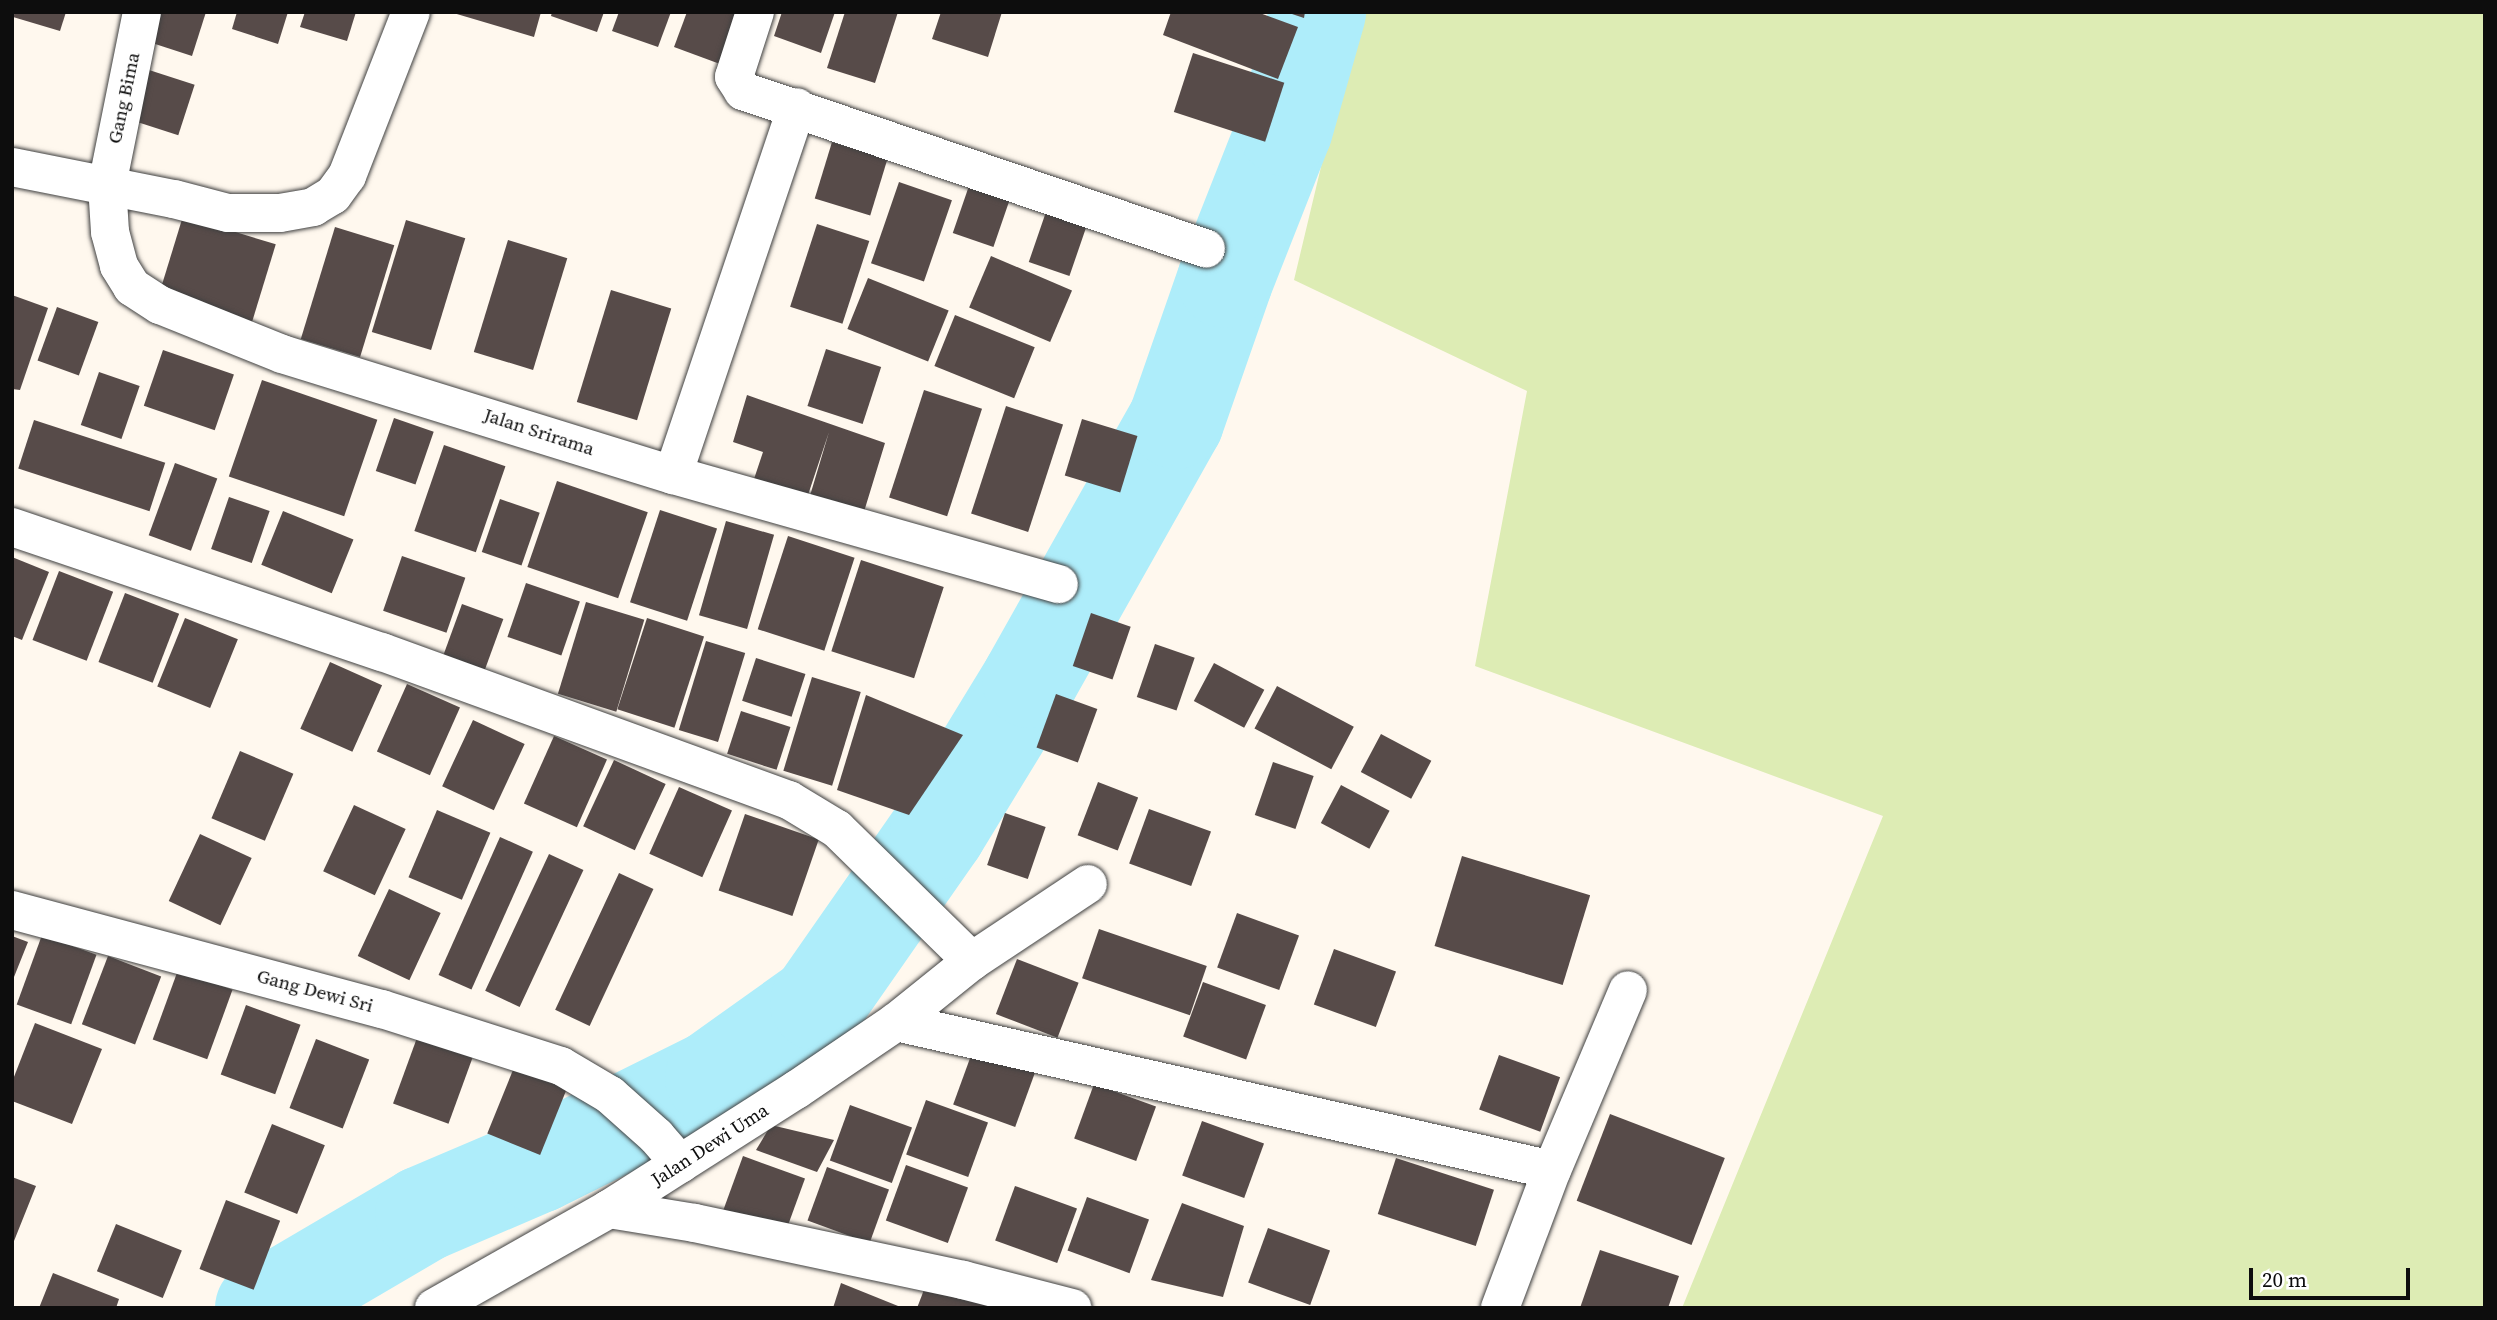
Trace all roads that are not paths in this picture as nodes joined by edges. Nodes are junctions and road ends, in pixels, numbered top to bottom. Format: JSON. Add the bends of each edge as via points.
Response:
{"nodes":[{"id":1,"x":142,"y":12,"type":"edge"},
{"id":2,"x":411,"y":12,"type":"edge"},
{"id":3,"x":755,"y":12,"type":"edge"},
{"id":4,"x":797,"y":107,"type":"junction"},
{"id":5,"x":12,"y":167,"type":"edge"},
{"id":6,"x":107,"y":185,"type":"junction"},
{"id":7,"x":1206,"y":249,"type":"dead end"},
{"id":8,"x":673,"y":475,"type":"junction"},
{"id":9,"x":12,"y":527,"type":"edge"},
{"id":10,"x":1059,"y":584,"type":"dead end"},
{"id":11,"x":1088,"y":884,"type":"dead end"},
{"id":12,"x":12,"y":910,"type":"edge"},
{"id":13,"x":971,"y":961,"type":"junction"},
{"id":14,"x":1628,"y":990,"type":"dead end"},
{"id":15,"x":896,"y":1022,"type":"junction"},
{"id":16,"x":668,"y":1150,"type":"junction"},
{"id":17,"x":1552,"y":1170,"type":"junction"},
{"id":18,"x":609,"y":1209,"type":"junction"},
{"id":19,"x":449,"y":1304,"type":"edge"},
{"id":20,"x":1072,"y":1308,"type":"edge"},
{"id":21,"x":1500,"y":1308,"type":"edge"}],
"edges":[{"from":1,"to":6,"type":"street","name":"Gang Bima"},
{"from":2,"to":6,"type":"street","via":[[347,176],[333,195],[313,207],[279,213],[228,213]]},
{"from":3,"to":4,"type":"street","via":[[736,83],[743,91]]},
{"from":4,"to":7,"type":"street"},
{"from":4,"to":8,"type":"street"},
{"from":5,"to":6,"type":"street"},
{"from":6,"to":8,"type":"street","name":"Jalan Srirama","via":[[110,232],[119,265],[132,287],[160,305],[282,354]]},
{"from":8,"to":10,"type":"street","name":"Jalan Srirama"},
{"from":9,"to":13,"type":"street","via":[[382,652],[789,800],[838,829]]},
{"from":11,"to":13,"type":"street","name":"Jalan Dewi Uma"},
{"from":12,"to":16,"type":"street","name":"Gang Dewi Sri","via":[[382,1009],[561,1066],[610,1095]]},
{"from":13,"to":15,"type":"street","name":"Jalan Dewi Uma"},
{"from":14,"to":17,"type":"street"},
{"from":15,"to":16,"type":"street","name":"Jalan Dewi Uma"},
{"from":15,"to":17,"type":"street"},
{"from":16,"to":18,"type":"street","name":"Jalan Dewi Uma"},
{"from":17,"to":21,"type":"street"},
{"from":18,"to":19,"type":"street","name":"Jalan Dewi Uma"},
{"from":18,"to":20,"type":"street","via":[[962,1280]]}]}
